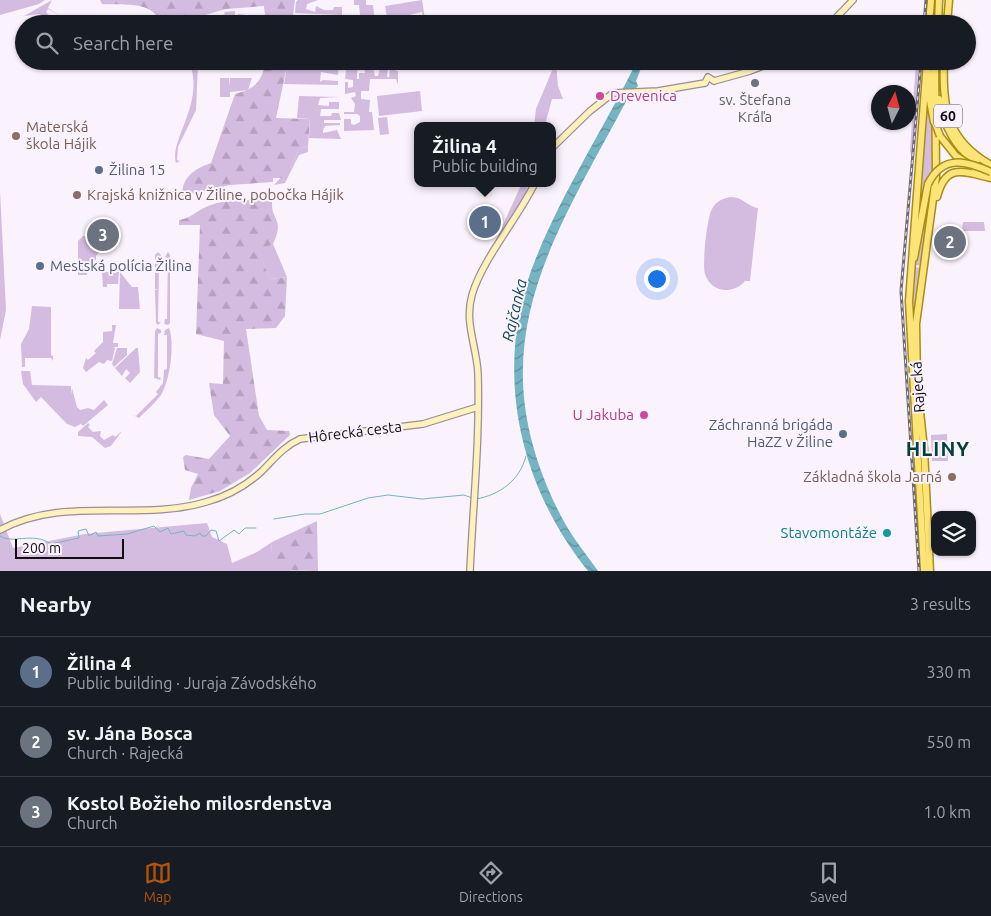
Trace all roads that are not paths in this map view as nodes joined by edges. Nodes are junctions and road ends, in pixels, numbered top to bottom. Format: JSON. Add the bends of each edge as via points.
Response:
{"nodes":[{"id":1,"x":848,"y":0,"type":"edge"},
{"id":2,"x":853,"y":0,"type":"edge"},
{"id":3,"x":931,"y":0,"type":"edge"},
{"id":4,"x":938,"y":0,"type":"edge"},
{"id":5,"x":944,"y":0,"type":"edge"},
{"id":6,"x":949,"y":0,"type":"edge"},
{"id":7,"x":834,"y":15,"type":"edge"},
{"id":8,"x":839,"y":15,"type":"edge"},
{"id":9,"x":931,"y":15,"type":"edge"},
{"id":10,"x":937,"y":15,"type":"edge"},
{"id":11,"x":943,"y":15,"type":"edge"},
{"id":12,"x":948,"y":15,"type":"edge"},
{"id":13,"x":753,"y":70,"type":"edge"},
{"id":14,"x":926,"y":70,"type":"edge"},
{"id":15,"x":928,"y":70,"type":"edge"},
{"id":16,"x":931,"y":70,"type":"edge"},
{"id":17,"x":937,"y":70,"type":"edge"},
{"id":18,"x":938,"y":70,"type":"edge"},
{"id":19,"x":944,"y":70,"type":"edge"},
{"id":20,"x":938,"y":76,"type":"junction"},
{"id":21,"x":926,"y":78,"type":"junction"},
{"id":22,"x":936,"y":102,"type":"junction"},
{"id":23,"x":556,"y":143,"type":"edge"},
{"id":24,"x":982,"y":159,"type":"junction"},
{"id":25,"x":991,"y":165,"type":"edge"},
{"id":26,"x":991,"y":172,"type":"edge"},
{"id":27,"x":991,"y":178,"type":"edge"},
{"id":28,"x":533,"y":187,"type":"edge"},
{"id":29,"x":933,"y":204,"type":"junction"},
{"id":30,"x":910,"y":266,"type":"junction"},
{"id":31,"x":478,"y":407,"type":"junction"},
{"id":32,"x":0,"y":530,"type":"edge"},
{"id":33,"x":470,"y":571,"type":"edge"},
{"id":34,"x":924,"y":571,"type":"edge"},
{"id":35,"x":930,"y":571,"type":"edge"}],
"edges":[{"from":1,"to":7,"type":"street"},
{"from":2,"to":8,"type":"street"},
{"from":3,"to":9,"type":"main road"},
{"from":4,"to":10,"type":"main road"},
{"from":5,"to":11,"type":"main road"},
{"from":6,"to":12,"type":"main road"},
{"from":13,"to":23,"type":"street","via":[[714,81],[708,77],[705,83],[658,91],[618,92],[598,103]]},
{"from":14,"to":21,"type":"main road"},
{"from":15,"to":21,"type":"main road"},
{"from":16,"to":27,"type":"main road","number":"60","bridge":true,"via":[[930,101],[940,136],[963,162]]},
{"from":17,"to":22,"type":"main road"},
{"from":18,"to":20,"type":"main road"},
{"from":19,"to":24,"type":"main road","number":"60","via":[[944,100],[949,120],[964,144]]},
{"from":20,"to":22,"type":"main road"},
{"from":20,"to":24,"type":"main road","via":[[940,104],[948,128],[964,151]]},
{"from":21,"to":30,"type":"main road"},
{"from":22,"to":29,"type":"main road","via":[[937,164]]},
{"from":24,"to":25,"type":"main road","number":"60"},
{"from":26,"to":30,"type":"main road","bridge":true,"via":[[968,163],[953,162],[939,169],[928,184],[915,256]]},
{"from":27,"to":29,"type":"main road","via":[[951,173],[942,180]]},
{"from":28,"to":31,"type":"street","via":[[472,294],[469,321],[478,368]]},
{"from":29,"to":35,"type":"main road","name":"Rajecká","via":[[916,324]]},
{"from":30,"to":34,"type":"main road","name":"Rajecká","via":[[910,334]]},
{"from":31,"to":32,"type":"street","name":"Hôrecká cesta","via":[[430,422],[300,439],[283,449],[239,489],[191,506],[160,510],[60,512],[13,523]]},
{"from":31,"to":33,"type":"street"}]}
